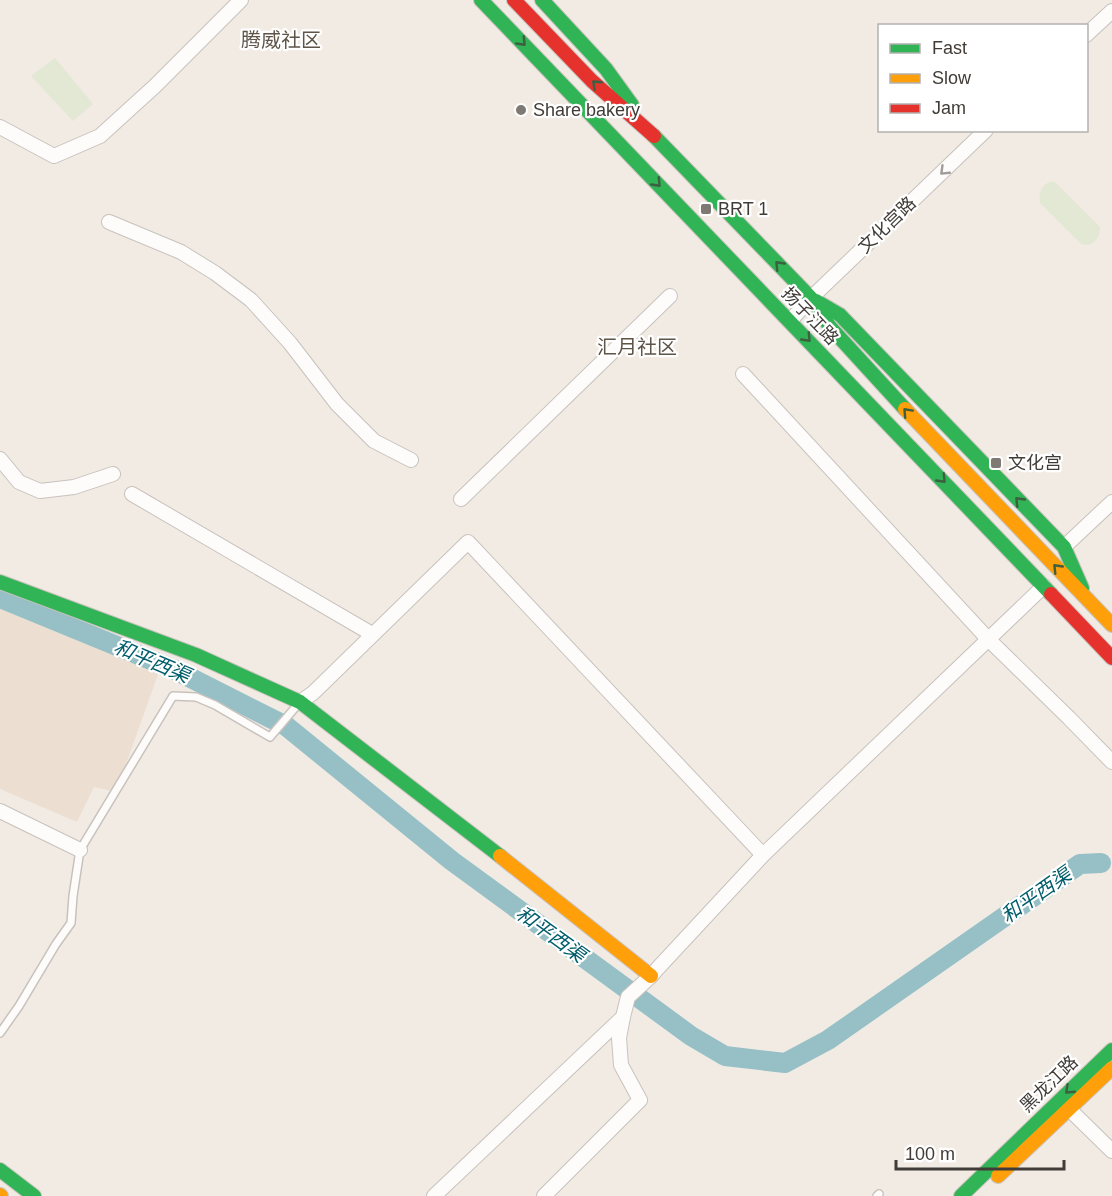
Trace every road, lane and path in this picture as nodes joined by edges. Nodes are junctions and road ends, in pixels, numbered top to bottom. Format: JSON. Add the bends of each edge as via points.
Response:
{"nodes":[{"id":1,"x":241,"y":0,"type":"edge"},
{"id":2,"x":481,"y":0,"type":"edge"},
{"id":3,"x":514,"y":0,"type":"edge"},
{"id":4,"x":542,"y":0,"type":"edge"},
{"id":5,"x":1112,"y":11,"type":"edge"},
{"id":6,"x":1088,"y":33,"type":"edge"},
{"id":7,"x":0,"y":127,"type":"edge"},
{"id":8,"x":984,"y":132,"type":"edge"},
{"id":9,"x":651,"y":133,"type":"junction"},
{"id":10,"x":109,"y":222,"type":"dead end"},
{"id":11,"x":670,"y":296,"type":"dead end"},
{"id":12,"x":811,"y":298,"type":"junction"},
{"id":13,"x":790,"y":321,"type":"junction"},
{"id":14,"x":742,"y":374,"type":"dead end"},
{"id":15,"x":0,"y":459,"type":"edge"},
{"id":16,"x":411,"y":460,"type":"dead end"},
{"id":17,"x":113,"y":474,"type":"dead end"},
{"id":18,"x":132,"y":494,"type":"dead end"},
{"id":19,"x":461,"y":499,"type":"dead end"},
{"id":20,"x":1112,"y":502,"type":"edge"},
{"id":21,"x":1064,"y":547,"type":"junction"},
{"id":22,"x":0,"y":582,"type":"edge"},
{"id":23,"x":1044,"y":586,"type":"junction"},
{"id":24,"x":1087,"y":599,"type":"junction"},
{"id":25,"x":1112,"y":625,"type":"edge"},
{"id":26,"x":372,"y":634,"type":"junction"},
{"id":27,"x":989,"y":640,"type":"junction"},
{"id":28,"x":1112,"y":658,"type":"edge"},
{"id":29,"x":300,"y":702,"type":"junction"},
{"id":30,"x":1112,"y":762,"type":"edge"},
{"id":31,"x":0,"y":811,"type":"edge"},
{"id":32,"x":80,"y":850,"type":"junction"},
{"id":33,"x":763,"y":855,"type":"junction"},
{"id":34,"x":651,"y":976,"type":"junction"},
{"id":35,"x":622,"y":1017,"type":"junction"},
{"id":36,"x":0,"y":1032,"type":"edge"},
{"id":37,"x":1112,"y":1050,"type":"edge"},
{"id":38,"x":1112,"y":1068,"type":"edge"},
{"id":39,"x":1069,"y":1109,"type":"junction"},
{"id":40,"x":1112,"y":1151,"type":"edge"},
{"id":41,"x":0,"y":1170,"type":"edge"},
{"id":42,"x":34,"y":1196,"type":"edge"},
{"id":43,"x":434,"y":1196,"type":"edge"},
{"id":44,"x":544,"y":1196,"type":"edge"},
{"id":45,"x":961,"y":1196,"type":"edge"},
{"id":46,"x":978,"y":1196,"type":"edge"}],
"edges":[{"from":1,"to":7,"type":"street","via":[[100,136],[54,156]]},
{"from":2,"to":13,"type":"main road","name":"扬子江路","one_way":true},
{"from":9,"to":3,"type":"main road","name":"扬子江路","one_way":true,"via":[[592,81]]},
{"from":4,"to":9,"type":"main road","via":[[606,69]]},
{"from":5,"to":6,"type":"street"},
{"from":8,"to":12,"type":"street","name":"文化宫路","one_way":true},
{"from":12,"to":9,"type":"main road","name":"扬子江路","one_way":true},
{"from":10,"to":16,"type":"street","via":[[181,252],[250,300],[337,404],[374,441]]},
{"from":11,"to":19,"type":"street"},
{"from":12,"to":13,"type":"street","name":"文化宫路"},
{"from":21,"to":12,"type":"main road","one_way":true,"via":[[840,315]]},
{"from":24,"to":12,"type":"main road","name":"扬子江路","one_way":true,"via":[[837,336]]},
{"from":13,"to":23,"type":"main road","name":"扬子江路","one_way":true},
{"from":14,"to":27,"type":"street"},
{"from":15,"to":17,"type":"street","via":[[19,482],[40,491],[74,487]]},
{"from":18,"to":26,"type":"street"},
{"from":20,"to":21,"type":"street"},
{"from":21,"to":24,"type":"main road"},
{"from":22,"to":29,"type":"main road","via":[[196,655]]},
{"from":23,"to":27,"type":"street"},
{"from":23,"to":28,"type":"main road","name":"扬子江路"},
{"from":24,"to":25,"type":"main road","name":"扬子江路"},
{"from":26,"to":29,"type":"street"},
{"from":26,"to":33,"type":"street","via":[[468,542]]},
{"from":27,"to":30,"type":"street"},
{"from":27,"to":33,"type":"street"},
{"from":29,"to":32,"type":"lane","via":[[270,737],[215,705],[196,697],[173,696]]},
{"from":29,"to":34,"type":"main road"},
{"from":31,"to":32,"type":"street"},
{"from":32,"to":36,"type":"lane","via":[[71,923]]},
{"from":33,"to":34,"type":"street"},
{"from":34,"to":35,"type":"street","via":[[628,997]]},
{"from":35,"to":43,"type":"street"},
{"from":35,"to":44,"type":"street","via":[[621,1065],[640,1100]]},
{"from":37,"to":45,"type":"main road","name":"黑龙江路","one_way":true},
{"from":38,"to":39,"type":"main road","name":"黑龙江路"},
{"from":39,"to":40,"type":"street"},
{"from":39,"to":46,"type":"main road","name":"黑龙江路"},
{"from":41,"to":42,"type":"main road"}]}
